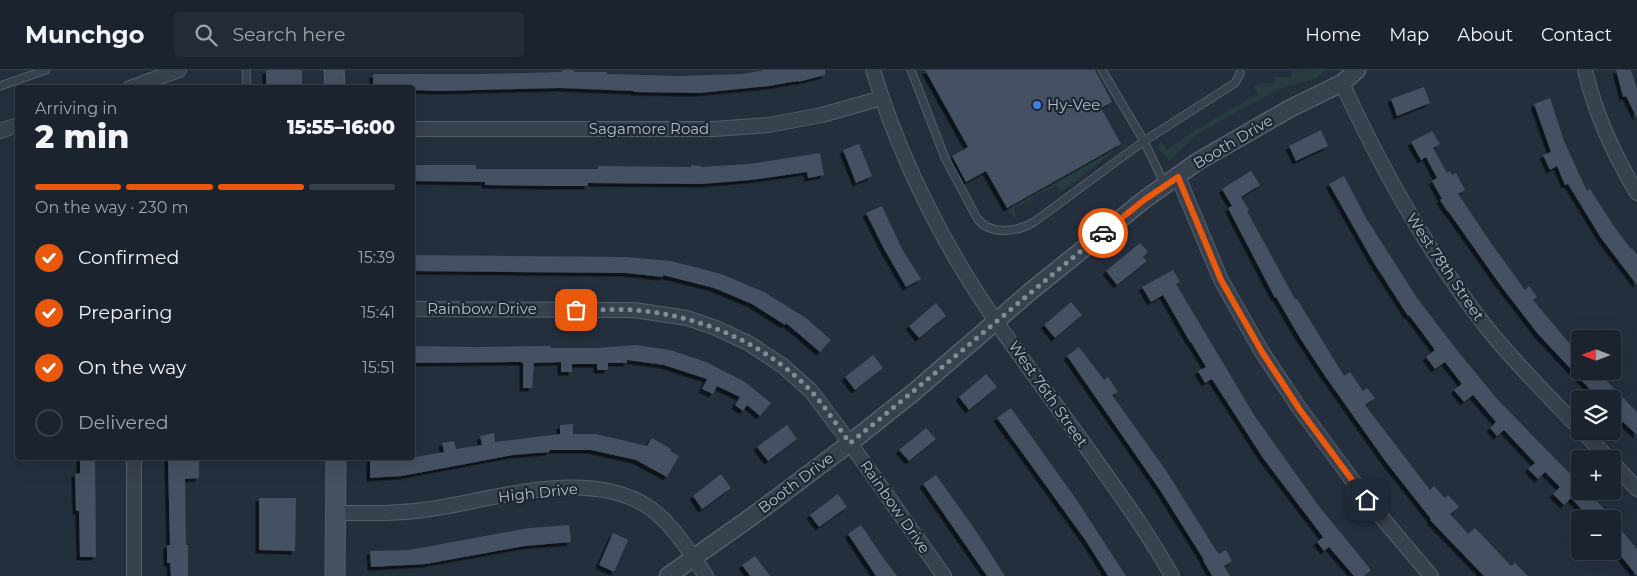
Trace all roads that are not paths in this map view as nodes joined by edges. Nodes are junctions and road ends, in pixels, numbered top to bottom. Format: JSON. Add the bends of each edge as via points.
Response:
{"nodes":[{"id":1,"x":46,"y":70,"type":"edge"},
{"id":2,"x":180,"y":70,"type":"edge"},
{"id":3,"x":246,"y":70,"type":"edge"},
{"id":4,"x":334,"y":70,"type":"edge"},
{"id":5,"x":874,"y":70,"type":"edge"},
{"id":6,"x":911,"y":70,"type":"edge"},
{"id":7,"x":1102,"y":70,"type":"edge"},
{"id":8,"x":1240,"y":70,"type":"edge"},
{"id":9,"x":1357,"y":70,"type":"edge"},
{"id":10,"x":1585,"y":70,"type":"edge"},
{"id":11,"x":162,"y":73,"type":"edge"},
{"id":12,"x":1342,"y":83,"type":"junction"},
{"id":13,"x":135,"y":85,"type":"edge"},
{"id":14,"x":247,"y":85,"type":"edge"},
{"id":15,"x":335,"y":85,"type":"edge"},
{"id":16,"x":0,"y":86,"type":"edge"},
{"id":17,"x":882,"y":98,"type":"junction"},
{"id":18,"x":15,"y":126,"type":"edge"},
{"id":19,"x":415,"y":129,"type":"edge"},
{"id":20,"x":0,"y":131,"type":"edge"},
{"id":21,"x":1144,"y":141,"type":"junction"},
{"id":22,"x":1171,"y":181,"type":"junction"},
{"id":23,"x":1637,"y":193,"type":"edge"},
{"id":24,"x":415,"y":309,"type":"edge"},
{"id":25,"x":996,"y":321,"type":"junction"},
{"id":26,"x":1571,"y":420,"type":"edge"},
{"id":27,"x":1591,"y":440,"type":"edge"},
{"id":28,"x":850,"y":443,"type":"junction"},
{"id":29,"x":1600,"y":450,"type":"edge"},
{"id":30,"x":134,"y":460,"type":"edge"},
{"id":31,"x":336,"y":460,"type":"edge"},
{"id":32,"x":1621,"y":472,"type":"edge"},
{"id":33,"x":1637,"y":489,"type":"edge"},
{"id":34,"x":335,"y":513,"type":"junction"},
{"id":35,"x":693,"y":558,"type":"junction"},
{"id":36,"x":134,"y":576,"type":"edge"},
{"id":37,"x":335,"y":576,"type":"edge"},
{"id":38,"x":668,"y":576,"type":"edge"},
{"id":39,"x":706,"y":576,"type":"edge"},
{"id":40,"x":944,"y":576,"type":"edge"},
{"id":41,"x":1172,"y":576,"type":"edge"},
{"id":42,"x":1431,"y":576,"type":"edge"}],
"edges":[{"from":1,"to":16,"type":"lane"},
{"from":2,"to":11,"type":"street"},
{"from":3,"to":14,"type":"lane"},
{"from":4,"to":15,"type":"main road"},
{"from":5,"to":17,"type":"street","name":"West 76th Street"},
{"from":6,"to":21,"type":"lane","via":[[945,158],[977,218],[990,228],[1016,230],[1026,226]]},
{"from":7,"to":21,"type":"lane"},
{"from":8,"to":21,"type":"lane","via":[[1234,82]]},
{"from":9,"to":12,"type":"street","name":"Booth Drive"},
{"from":10,"to":23,"type":"street","via":[[1616,156]]},
{"from":11,"to":13,"type":"street"},
{"from":12,"to":22,"type":"street","name":"Booth Drive","via":[[1240,136]]},
{"from":12,"to":26,"type":"street","name":"West 78th Street","via":[[1397,194],[1455,285],[1525,373]]},
{"from":17,"to":19,"type":"street","name":"Sagamore Road","via":[[822,115],[714,129]]},
{"from":17,"to":25,"type":"street","name":"West 76th Street","via":[[940,230]]},
{"from":18,"to":20,"type":"street"},
{"from":21,"to":22,"type":"lane"},
{"from":22,"to":25,"type":"street","name":"Booth Drive"},
{"from":22,"to":42,"type":"street","via":[[1221,280],[1300,410],[1367,500]]},
{"from":24,"to":28,"type":"street","name":"Rainbow Drive","via":[[634,310],[687,318],[750,344],[783,366],[811,391]]},
{"from":25,"to":28,"type":"street","name":"Booth Drive"},
{"from":25,"to":41,"type":"street","name":"West 76th Street","via":[[1114,486]]},
{"from":27,"to":29,"type":"street","name":"West 78th Street"},
{"from":28,"to":35,"type":"street","name":"Booth Drive"},
{"from":28,"to":40,"type":"street","name":"Rainbow Drive"},
{"from":30,"to":36,"type":"street"},
{"from":31,"to":34,"type":"main road"},
{"from":32,"to":33,"type":"street"},
{"from":34,"to":35,"type":"street","name":"High Drive","via":[[394,514],[565,488],[602,490],[620,493],[648,507],[669,526]]},
{"from":34,"to":37,"type":"main road"},
{"from":35,"to":38,"type":"street","name":"Booth Drive"},
{"from":35,"to":39,"type":"street","name":"High Drive"}]}
